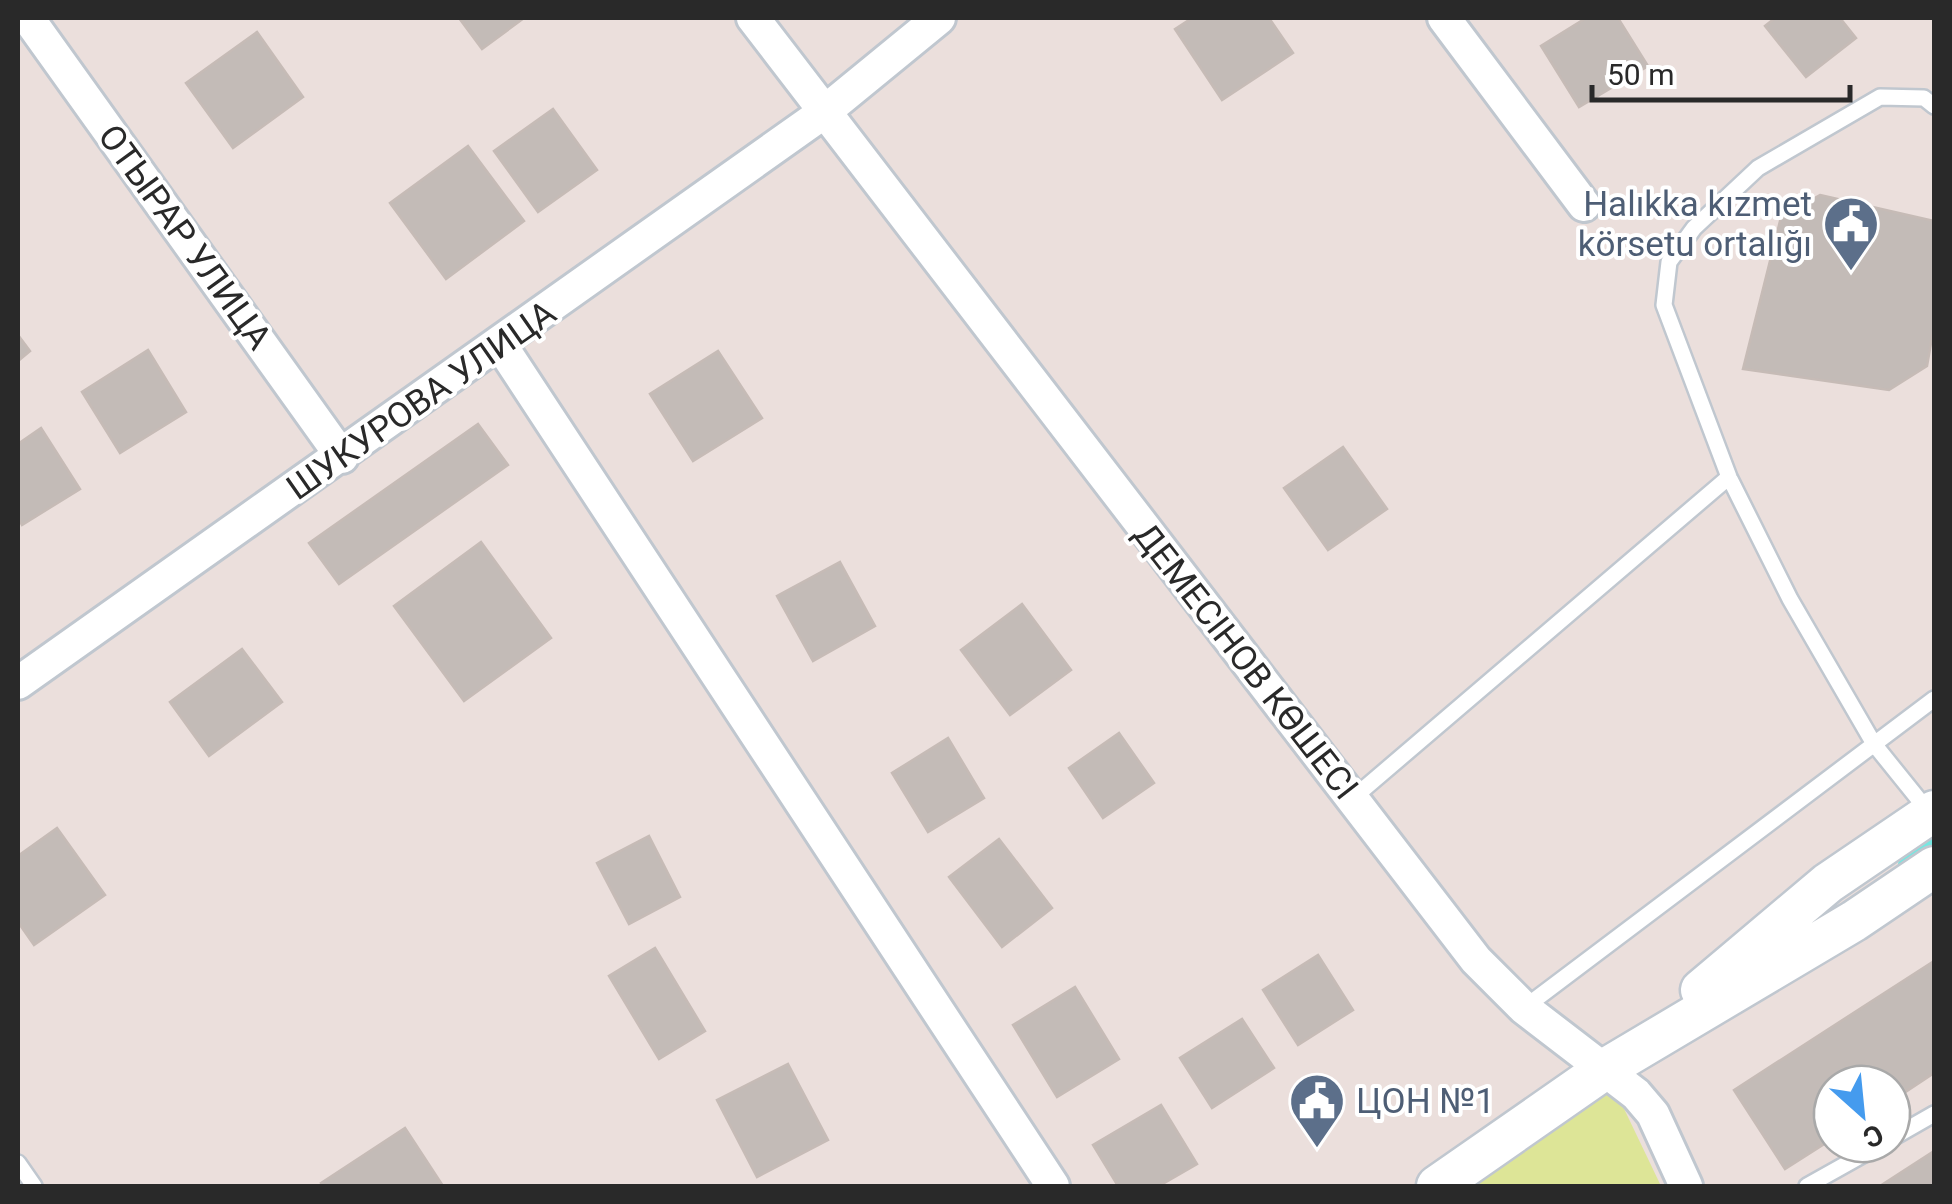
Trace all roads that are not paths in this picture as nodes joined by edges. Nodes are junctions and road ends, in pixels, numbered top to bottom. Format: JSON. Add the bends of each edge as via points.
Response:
{"nodes":[{"id":1,"x":28,"y":18,"type":"edge"},
{"id":2,"x":753,"y":18,"type":"edge"},
{"id":3,"x":939,"y":18,"type":"edge"},
{"id":4,"x":1444,"y":18,"type":"edge"},
{"id":5,"x":1934,"y":106,"type":"edge"},
{"id":6,"x":823,"y":113,"type":"junction"},
{"id":7,"x":1584,"y":205,"type":"dead end"},
{"id":8,"x":500,"y":344,"type":"junction"},
{"id":9,"x":342,"y":457,"type":"junction"},
{"id":10,"x":1729,"y":478,"type":"junction"},
{"id":11,"x":18,"y":683,"type":"edge"},
{"id":12,"x":1934,"y":699,"type":"edge"},
{"id":13,"x":1874,"y":744,"type":"junction"},
{"id":14,"x":1352,"y":799,"type":"junction"},
{"id":15,"x":1932,"y":813,"type":"edge"},
{"id":16,"x":1934,"y":867,"type":"edge"},
{"id":17,"x":1524,"y":1008,"type":"junction"},
{"id":18,"x":1606,"y":1069,"type":"junction"},
{"id":19,"x":1934,"y":1114,"type":"edge"},
{"id":20,"x":1912,"y":1127,"type":"edge"},
{"id":21,"x":18,"y":1163,"type":"edge"},
{"id":22,"x":1847,"y":1164,"type":"edge"},
{"id":23,"x":34,"y":1186,"type":"edge"},
{"id":24,"x":1053,"y":1186,"type":"edge"},
{"id":25,"x":1437,"y":1186,"type":"edge"},
{"id":26,"x":1686,"y":1186,"type":"edge"},
{"id":27,"x":1808,"y":1186,"type":"edge"}],
"edges":[{"from":1,"to":9,"type":"street","name":"ОТЫРАР УЛИЦА"},
{"from":2,"to":6,"type":"street","name":"ДЕМЕСІНОВ КӨШЕСІ"},
{"from":3,"to":6,"type":"street","name":"ШУКУРОВА УЛИЦА"},
{"from":4,"to":7,"type":"street"},
{"from":5,"to":10,"type":"lane","via":[[1924,98],[1880,97],[1758,168],[1694,228],[1670,262],[1664,304]]},
{"from":6,"to":8,"type":"street","name":"ШУКУРОВА УЛИЦА"},
{"from":6,"to":14,"type":"street","name":"ДЕМЕСІНОВ КӨШЕСІ"},
{"from":8,"to":9,"type":"street","name":"ШУКУРОВА УЛИЦА"},
{"from":8,"to":24,"type":"street"},
{"from":9,"to":11,"type":"street","name":"ШУКУРОВА УЛИЦА"},
{"from":10,"to":13,"type":"lane"},
{"from":10,"to":14,"type":"lane"},
{"from":12,"to":13,"type":"lane"},
{"from":13,"to":15,"type":"lane"},
{"from":13,"to":17,"type":"lane"},
{"from":14,"to":17,"type":"street","name":"ДЕМЕСІНОВ КӨШЕСІ","via":[[1476,960]]},
{"from":15,"to":18,"type":"street","via":[[1828,883]]},
{"from":16,"to":18,"type":"street"},
{"from":17,"to":18,"type":"street","name":"ДЕМЕСІНОВ КӨШЕСІ"},
{"from":18,"to":25,"type":"street"},
{"from":18,"to":26,"type":"street","name":"ДЕМЕСІНОВ КӨШЕСІ","via":[[1653,1114]]},
{"from":19,"to":20,"type":"lane"},
{"from":21,"to":23,"type":"lane"},
{"from":22,"to":27,"type":"lane"}]}
